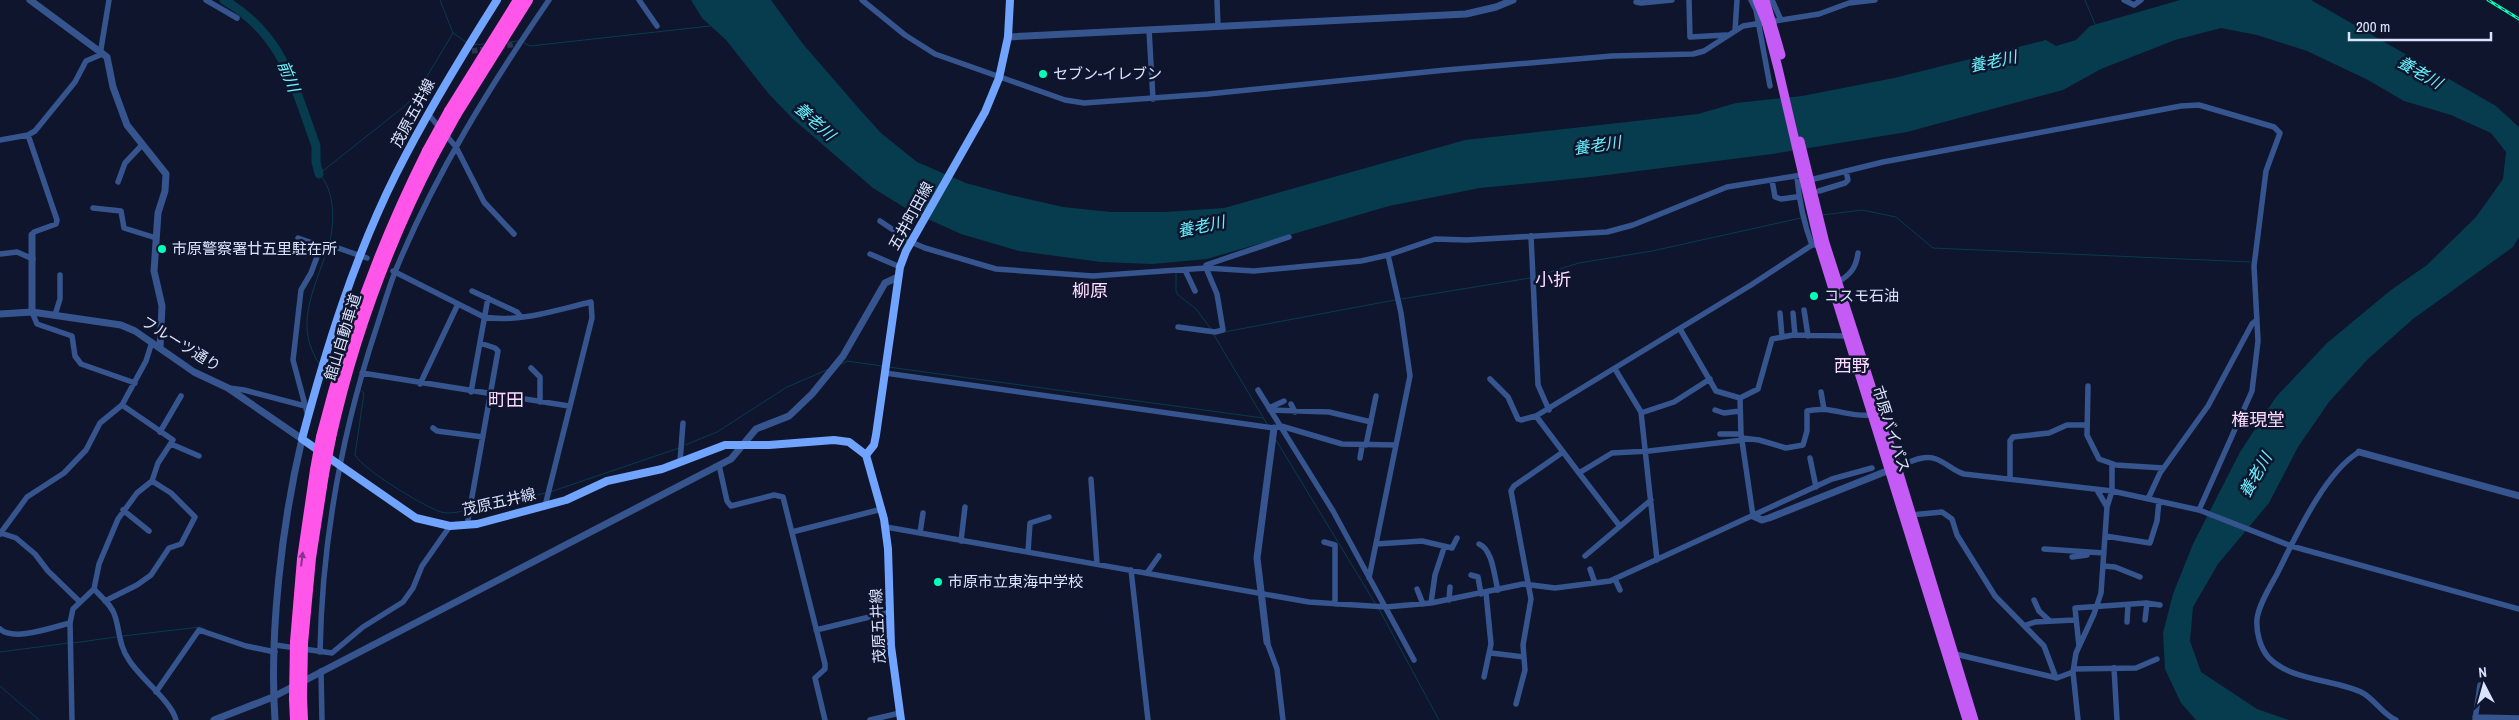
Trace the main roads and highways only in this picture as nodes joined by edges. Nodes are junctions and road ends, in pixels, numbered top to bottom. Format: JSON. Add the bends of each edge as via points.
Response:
{"nodes":[{"id":1,"x":497,"y":0,"type":"edge"},
{"id":2,"x":518,"y":0,"type":"edge"},
{"id":3,"x":528,"y":0,"type":"edge"},
{"id":4,"x":1010,"y":0,"type":"edge"},
{"id":5,"x":1757,"y":0,"type":"edge"},
{"id":6,"x":1765,"y":0,"type":"edge"},
{"id":7,"x":1770,"y":22,"type":"junction"},
{"id":8,"x":452,"y":113,"type":"junction"},
{"id":9,"x":1803,"y":172,"type":"junction"},
{"id":10,"x":866,"y":455,"type":"junction"},
{"id":11,"x":1893,"y":469,"type":"junction"},
{"id":12,"x":1950,"y":653,"type":"junction"},
{"id":13,"x":298,"y":698,"type":"junction"},
{"id":14,"x":900,"y":716,"type":"edge"},
{"id":15,"x":295,"y":720,"type":"edge"},
{"id":16,"x":303,"y":720,"type":"edge"},
{"id":17,"x":1967,"y":720,"type":"edge"},
{"id":18,"x":1974,"y":720,"type":"edge"}],
"edges":[{"from":1,"to":10,"type":"main road","name":"茂原五井線","via":[[395,175],[324,358],[302,439],[416,518],[450,526],[467,525],[566,500],[608,481],[650,472],[714,448],[844,440]]},
{"from":2,"to":8,"type":"highway","name":"館山自動車道"},
{"from":3,"to":8,"type":"highway","name":"館山自動車道"},
{"from":4,"to":10,"type":"main road","name":"五井町田線","via":[[1008,38],[999,78],[985,112],[900,267],[876,435],[874,445]]},
{"from":5,"to":7,"type":"highway","name":"市原バイパス"},
{"from":6,"to":7,"type":"highway","name":"市原バイパス"},
{"from":7,"to":9,"type":"highway","name":"市原バイパス"},
{"from":8,"to":13,"type":"highway","name":"館山自動車道","bridge":true,"via":[[400,205],[373,270],[335,399],[319,472],[299,643]]},
{"from":9,"to":11,"type":"highway","name":"市原バイパス"},
{"from":9,"to":11,"type":"highway","name":"市原バイパス","via":[[1816,244]]},
{"from":10,"to":14,"type":"main road","name":"茂原五井線","via":[[886,527],[891,646]]},
{"from":11,"to":12,"type":"highway","name":"市原バイパス"},
{"from":11,"to":12,"type":"highway","name":"市原バイパス","via":[[1912,515]]},
{"from":12,"to":17,"type":"highway","name":"市原バイパス"},
{"from":12,"to":18,"type":"highway","name":"市原バイパス"},
{"from":13,"to":15,"type":"highway","name":"館山自動車道"},
{"from":13,"to":16,"type":"highway","name":"館山自動車道"}]}
